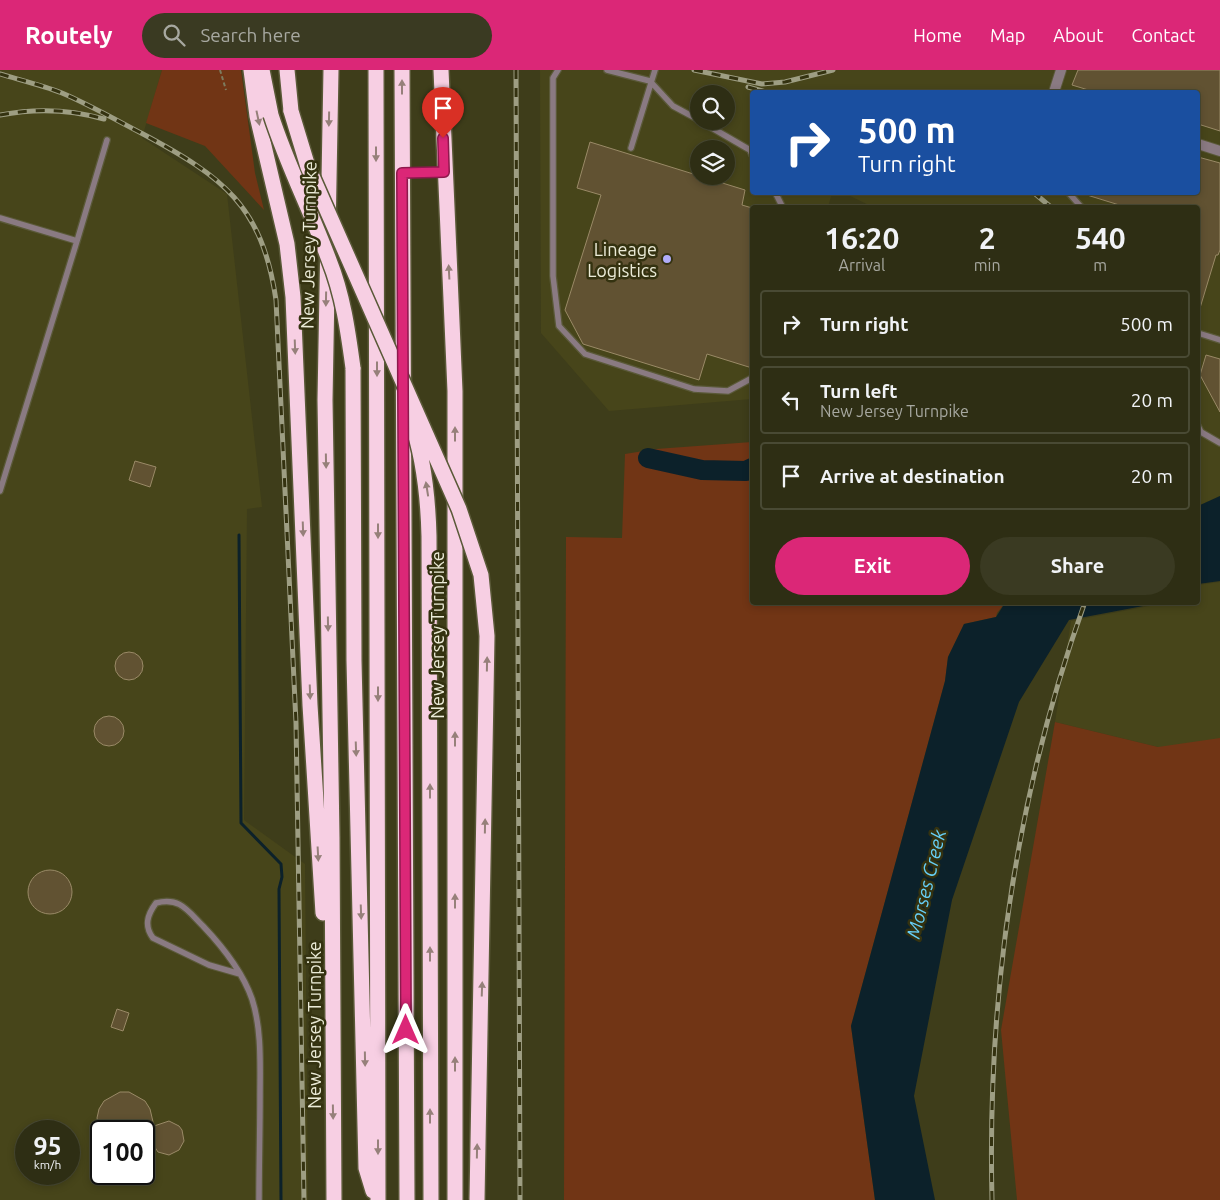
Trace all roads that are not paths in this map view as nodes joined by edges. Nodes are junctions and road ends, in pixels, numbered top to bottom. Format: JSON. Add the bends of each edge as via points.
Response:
{"nodes":[{"id":1,"x":251,"y":70,"type":"edge"},
{"id":2,"x":262,"y":70,"type":"edge"},
{"id":3,"x":287,"y":70,"type":"edge"},
{"id":4,"x":331,"y":70,"type":"edge"},
{"id":5,"x":376,"y":70,"type":"edge"},
{"id":6,"x":402,"y":70,"type":"edge"},
{"id":7,"x":441,"y":70,"type":"edge"},
{"id":8,"x":558,"y":70,"type":"edge"},
{"id":9,"x":608,"y":70,"type":"edge"},
{"id":10,"x":655,"y":70,"type":"edge"},
{"id":11,"x":1061,"y":70,"type":"edge"},
{"id":12,"x":650,"y":81,"type":"junction"},
{"id":13,"x":1055,"y":90,"type":"edge"},
{"id":14,"x":690,"y":116,"type":"edge"},
{"id":15,"x":715,"y":130,"type":"edge"},
{"id":16,"x":107,"y":140,"type":"dead end"},
{"id":17,"x":1200,"y":145,"type":"edge"},
{"id":18,"x":631,"y":148,"type":"dead end"},
{"id":19,"x":750,"y":150,"type":"edge"},
{"id":20,"x":1220,"y":151,"type":"edge"},
{"id":21,"x":444,"y":172,"type":"junction"},
{"id":22,"x":402,"y":173,"type":"junction"},
{"id":23,"x":1071,"y":195,"type":"edge"},
{"id":24,"x":1079,"y":205,"type":"edge"},
{"id":25,"x":0,"y":218,"type":"edge"},
{"id":26,"x":77,"y":240,"type":"junction"},
{"id":27,"x":1200,"y":334,"type":"edge"},
{"id":28,"x":1220,"y":340,"type":"edge"},
{"id":29,"x":386,"y":347,"type":"junction"},
{"id":30,"x":750,"y":379,"type":"edge"},
{"id":31,"x":1200,"y":430,"type":"edge"},
{"id":32,"x":1220,"y":443,"type":"edge"},
{"id":33,"x":0,"y":491,"type":"edge"},
{"id":34,"x":240,"y":974,"type":"junction"},
{"id":35,"x":332,"y":1011,"type":"junction"},
{"id":36,"x":371,"y":1011,"type":"junction"},
{"id":37,"x":259,"y":1200,"type":"edge"},
{"id":38,"x":334,"y":1200,"type":"edge"},
{"id":39,"x":376,"y":1200,"type":"edge"},
{"id":40,"x":407,"y":1200,"type":"edge"},
{"id":41,"x":430,"y":1200,"type":"edge"},
{"id":42,"x":455,"y":1200,"type":"edge"},
{"id":43,"x":477,"y":1200,"type":"edge"}],
"edges":[{"from":1,"to":35,"type":"highway","one_way":true,"via":[[257,116],[287,244],[293,297],[318,846]]},
{"from":2,"to":36,"type":"highway","one_way":true,"bridge":true,"via":[[271,115],[330,261],[341,297],[353,368],[354,661]]},
{"from":3,"to":29,"type":"highway","bridge":true,"via":[[291,111],[308,167]]},
{"from":4,"to":35,"type":"highway","name":"New Jersey Turnpike","one_way":true,"via":[[325,400]]},
{"from":5,"to":36,"type":"highway","one_way":true},
{"from":22,"to":6,"type":"highway","name":"New Jersey Turnpike","one_way":true},
{"from":7,"to":21,"type":"highway","name":"New Jersey Turnpike"},
{"from":8,"to":30,"type":"lane","via":[[553,78],[553,276],[559,326],[585,354],[694,389],[728,391]]},
{"from":9,"to":12,"type":"lane"},
{"from":10,"to":12,"type":"lane"},
{"from":11,"to":13,"type":"street"},
{"from":12,"to":14,"type":"lane","via":[[674,106]]},
{"from":12,"to":18,"type":"lane"},
{"from":15,"to":19,"type":"lane"},
{"from":16,"to":26,"type":"lane"},
{"from":17,"to":20,"type":"street"},
{"from":21,"to":22,"type":"lane"},
{"from":42,"to":21,"type":"highway","name":"New Jersey Turnpike","one_way":true,"via":[[454,391]]},
{"from":22,"to":40,"type":"highway","name":"New Jersey Turnpike"},
{"from":23,"to":24,"type":"lane"},
{"from":25,"to":26,"type":"lane"},
{"from":26,"to":33,"type":"lane"},
{"from":27,"to":28,"type":"lane"},
{"from":41,"to":29,"type":"highway","one_way":true,"bridge":true,"via":[[428,498],[415,431]]},
{"from":43,"to":29,"type":"highway","one_way":true,"bridge":true,"via":[[486,604],[476,558],[459,510]]},
{"from":31,"to":32,"type":"lane"},
{"from":34,"to":34,"type":"lane","via":[[210,933],[178,902],[156,903],[149,912],[148,932],[153,938],[209,965]]},
{"from":34,"to":37,"type":"lane","via":[[252,998],[259,1033]]},
{"from":35,"to":38,"type":"highway","name":"New Jersey Turnpike","one_way":true},
{"from":36,"to":39,"type":"highway","one_way":true}]}
